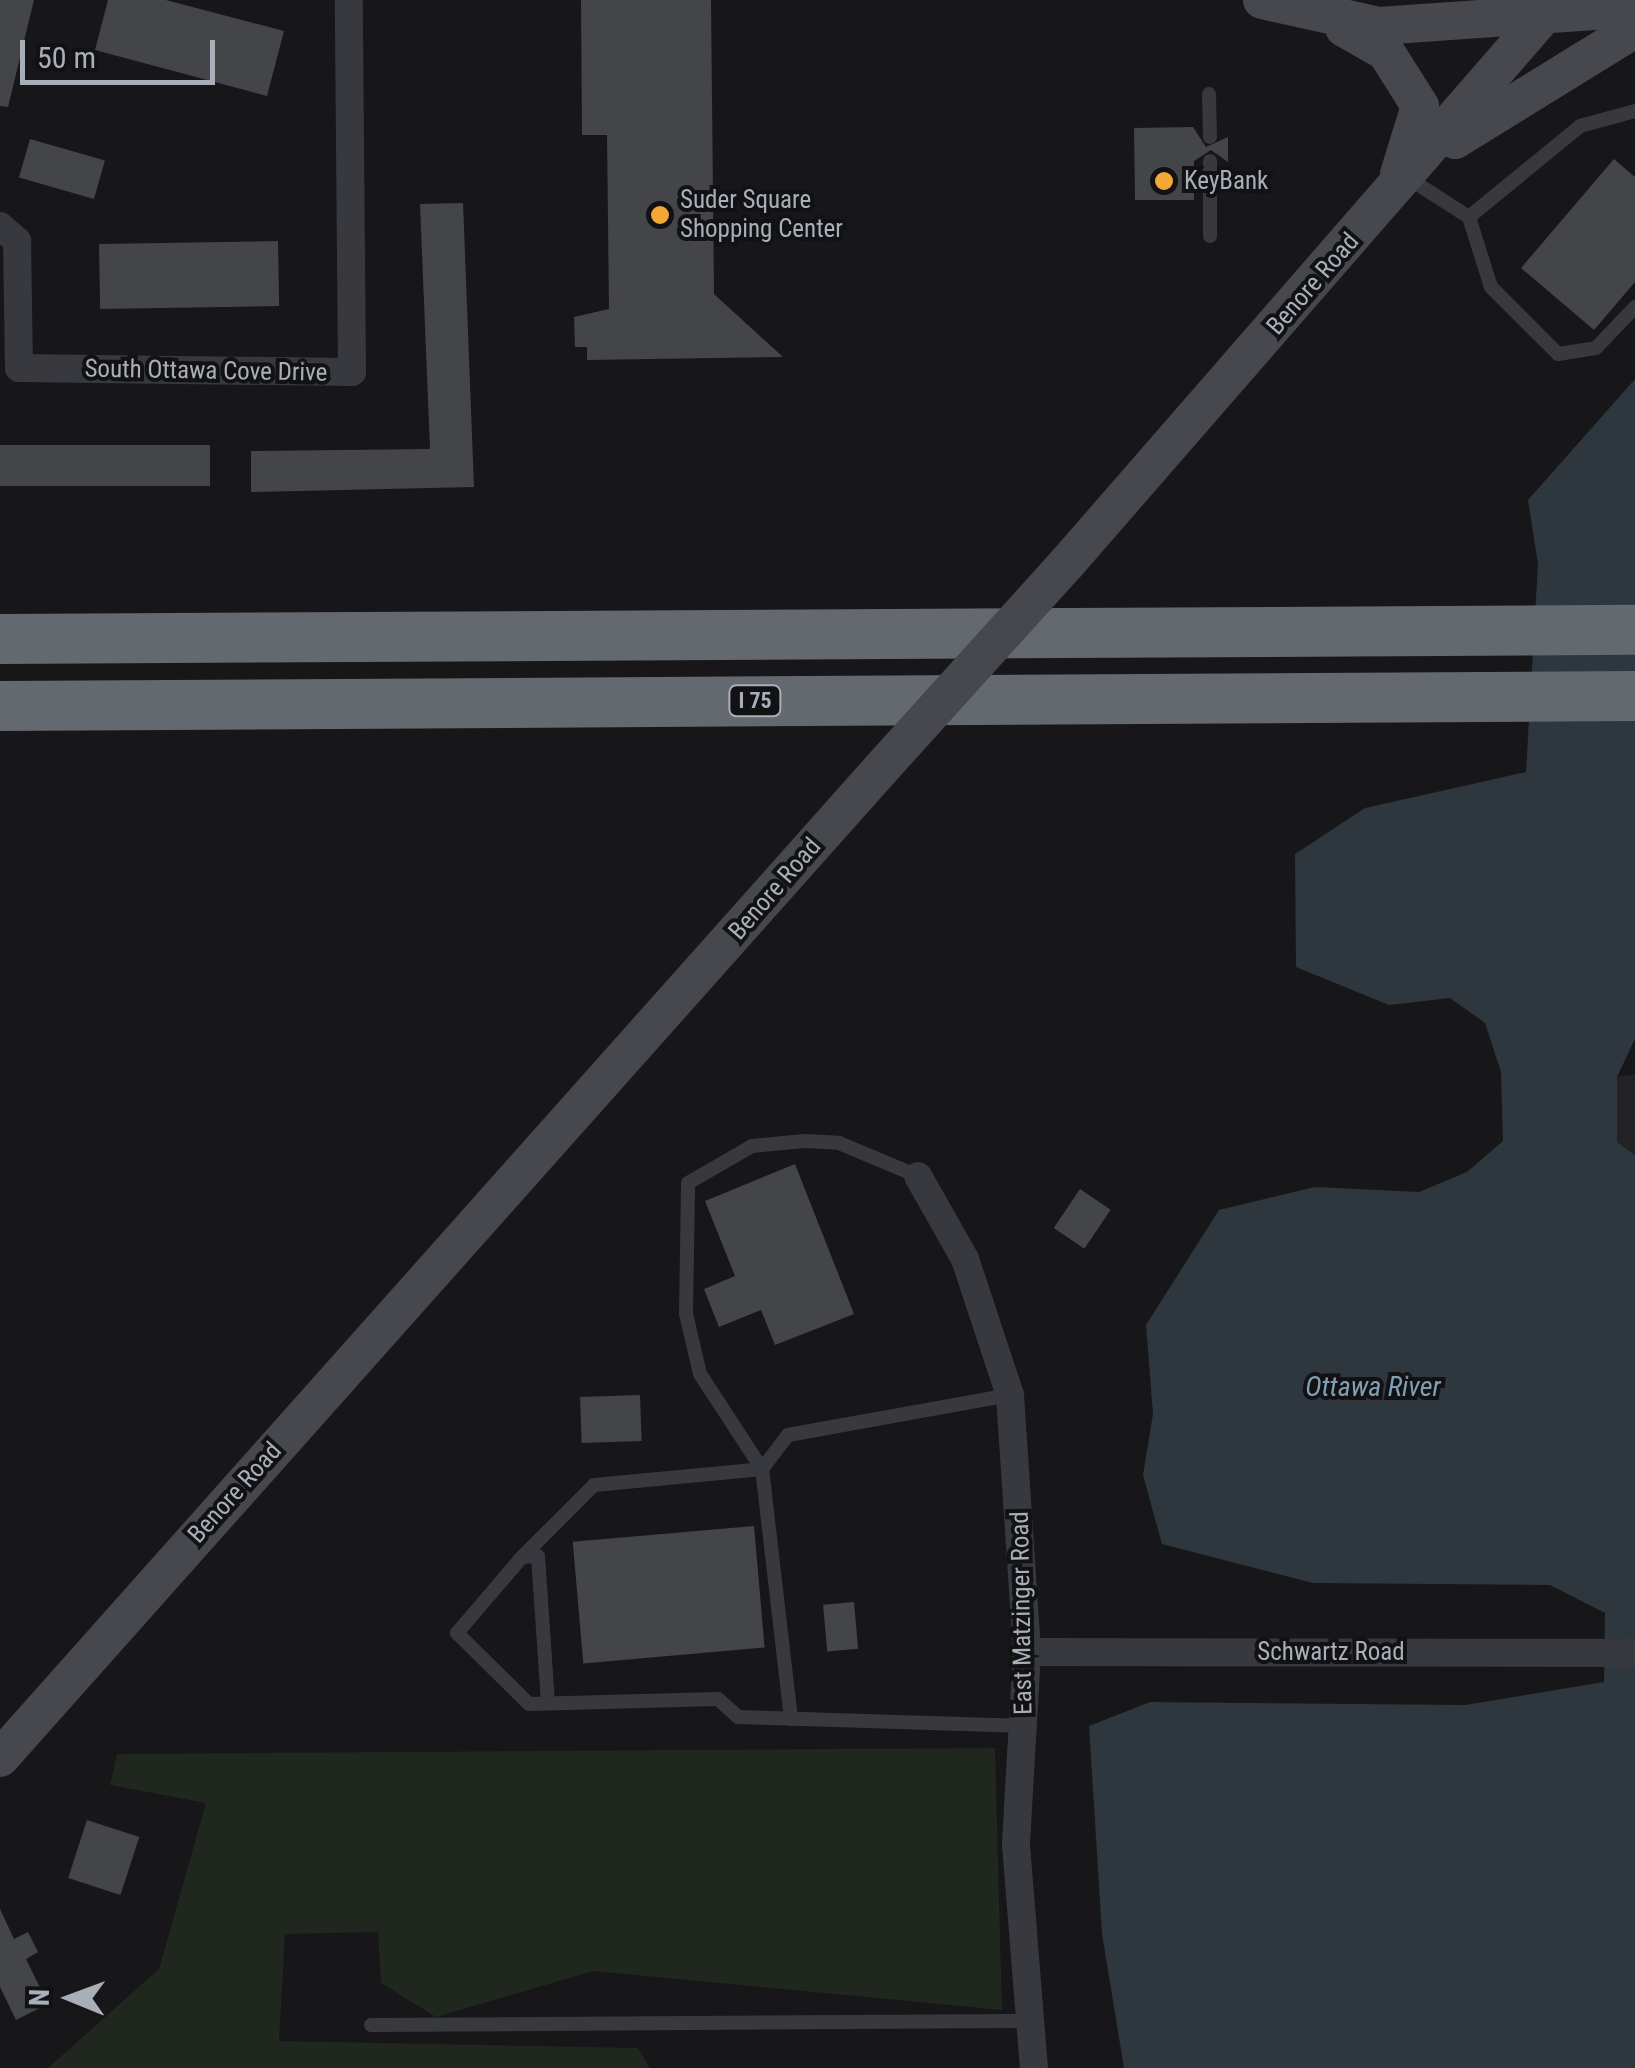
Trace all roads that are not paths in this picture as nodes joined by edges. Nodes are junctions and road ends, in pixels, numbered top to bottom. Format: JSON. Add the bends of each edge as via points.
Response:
{"nodes":[{"id":1,"x":349,"y":0,"type":"edge"},
{"id":2,"x":1262,"y":0,"type":"edge"},
{"id":3,"x":1635,"y":8,"type":"edge"},
{"id":4,"x":1552,"y":9,"type":"edge"},
{"id":5,"x":1363,"y":12,"type":"edge"},
{"id":6,"x":1470,"y":13,"type":"edge"},
{"id":7,"x":1324,"y":18,"type":"junction"},
{"id":8,"x":1635,"y":29,"type":"edge"},
{"id":9,"x":1210,"y":94,"type":"dead end"},
{"id":10,"x":1635,"y":111,"type":"edge"},
{"id":11,"x":1210,"y":137,"type":"dead end"},
{"id":12,"x":1210,"y":162,"type":"dead end"},
{"id":13,"x":1406,"y":179,"type":"junction"},
{"id":14,"x":1469,"y":218,"type":"junction"},
{"id":15,"x":0,"y":226,"type":"edge"},
{"id":16,"x":1210,"y":236,"type":"dead end"},
{"id":17,"x":1635,"y":307,"type":"edge"},
{"id":18,"x":1635,"y":630,"type":"edge"},
{"id":19,"x":0,"y":638,"type":"edge"},
{"id":20,"x":1635,"y":696,"type":"edge"},
{"id":21,"x":0,"y":706,"type":"edge"},
{"id":22,"x":918,"y":1176,"type":"joint"},
{"id":23,"x":1010,"y":1395,"type":"junction"},
{"id":24,"x":762,"y":1468,"type":"junction"},
{"id":25,"x":522,"y":1557,"type":"junction"},
{"id":26,"x":1028,"y":1652,"type":"junction"},
{"id":27,"x":1635,"y":1653,"type":"edge"},
{"id":28,"x":548,"y":1703,"type":"junction"},
{"id":29,"x":791,"y":1719,"type":"junction"},
{"id":30,"x":1023,"y":1726,"type":"junction"},
{"id":31,"x":0,"y":1758,"type":"edge"},
{"id":32,"x":1025,"y":2021,"type":"junction"},
{"id":33,"x":371,"y":2026,"type":"dead end"},
{"id":34,"x":1034,"y":2068,"type":"edge"}],
"edges":[{"from":1,"to":15,"type":"street","name":"South Ottawa Cove Drive","via":[[352,372],[18,368],[17,241]]},
{"from":2,"to":7,"type":"main road"},
{"from":3,"to":4,"type":"main road"},
{"from":4,"to":6,"type":"main road"},
{"from":4,"to":13,"type":"main road","name":"Benore Road"},
{"from":5,"to":6,"type":"main road"},
{"from":5,"to":7,"type":"main road"},
{"from":7,"to":13,"type":"main road","via":[[1386,52],[1420,106]]},
{"from":8,"to":13,"type":"main road"},
{"from":9,"to":11,"type":"lane"},
{"from":10,"to":14,"type":"lane","via":[[1580,126]]},
{"from":12,"to":16,"type":"lane"},
{"from":13,"to":14,"type":"lane"},
{"from":13,"to":31,"type":"main road","name":"Benore Road","bridge":true},
{"from":14,"to":17,"type":"lane","via":[[1491,286],[1558,354],[1596,348]]},
{"from":18,"to":19,"type":"highway"},
{"from":20,"to":21,"type":"highway","number":"I 75"},
{"from":22,"to":23,"type":"street","name":"East Matzinger Road","via":[[965,1258]]},
{"from":22,"to":24,"type":"lane","via":[[839,1143],[805,1141],[752,1146],[688,1183],[686,1314],[700,1374]]},
{"from":23,"to":24,"type":"lane","via":[[788,1435]]},
{"from":23,"to":26,"type":"street","name":"East Matzinger Road"},
{"from":24,"to":25,"type":"lane","via":[[594,1485]]},
{"from":24,"to":29,"type":"lane"},
{"from":25,"to":28,"type":"lane","via":[[538,1556]]},
{"from":25,"to":28,"type":"lane","via":[[457,1634],[529,1704]]},
{"from":26,"to":27,"type":"street","name":"Schwartz Road"},
{"from":26,"to":30,"type":"street","name":"East Matzinger Road"},
{"from":28,"to":29,"type":"lane","via":[[718,1699],[738,1717]]},
{"from":29,"to":30,"type":"lane"},
{"from":30,"to":32,"type":"street","name":"East Matzinger Road","via":[[1016,1845]]},
{"from":32,"to":33,"type":"lane"},
{"from":32,"to":34,"type":"street","name":"East Matzinger Road"}]}
